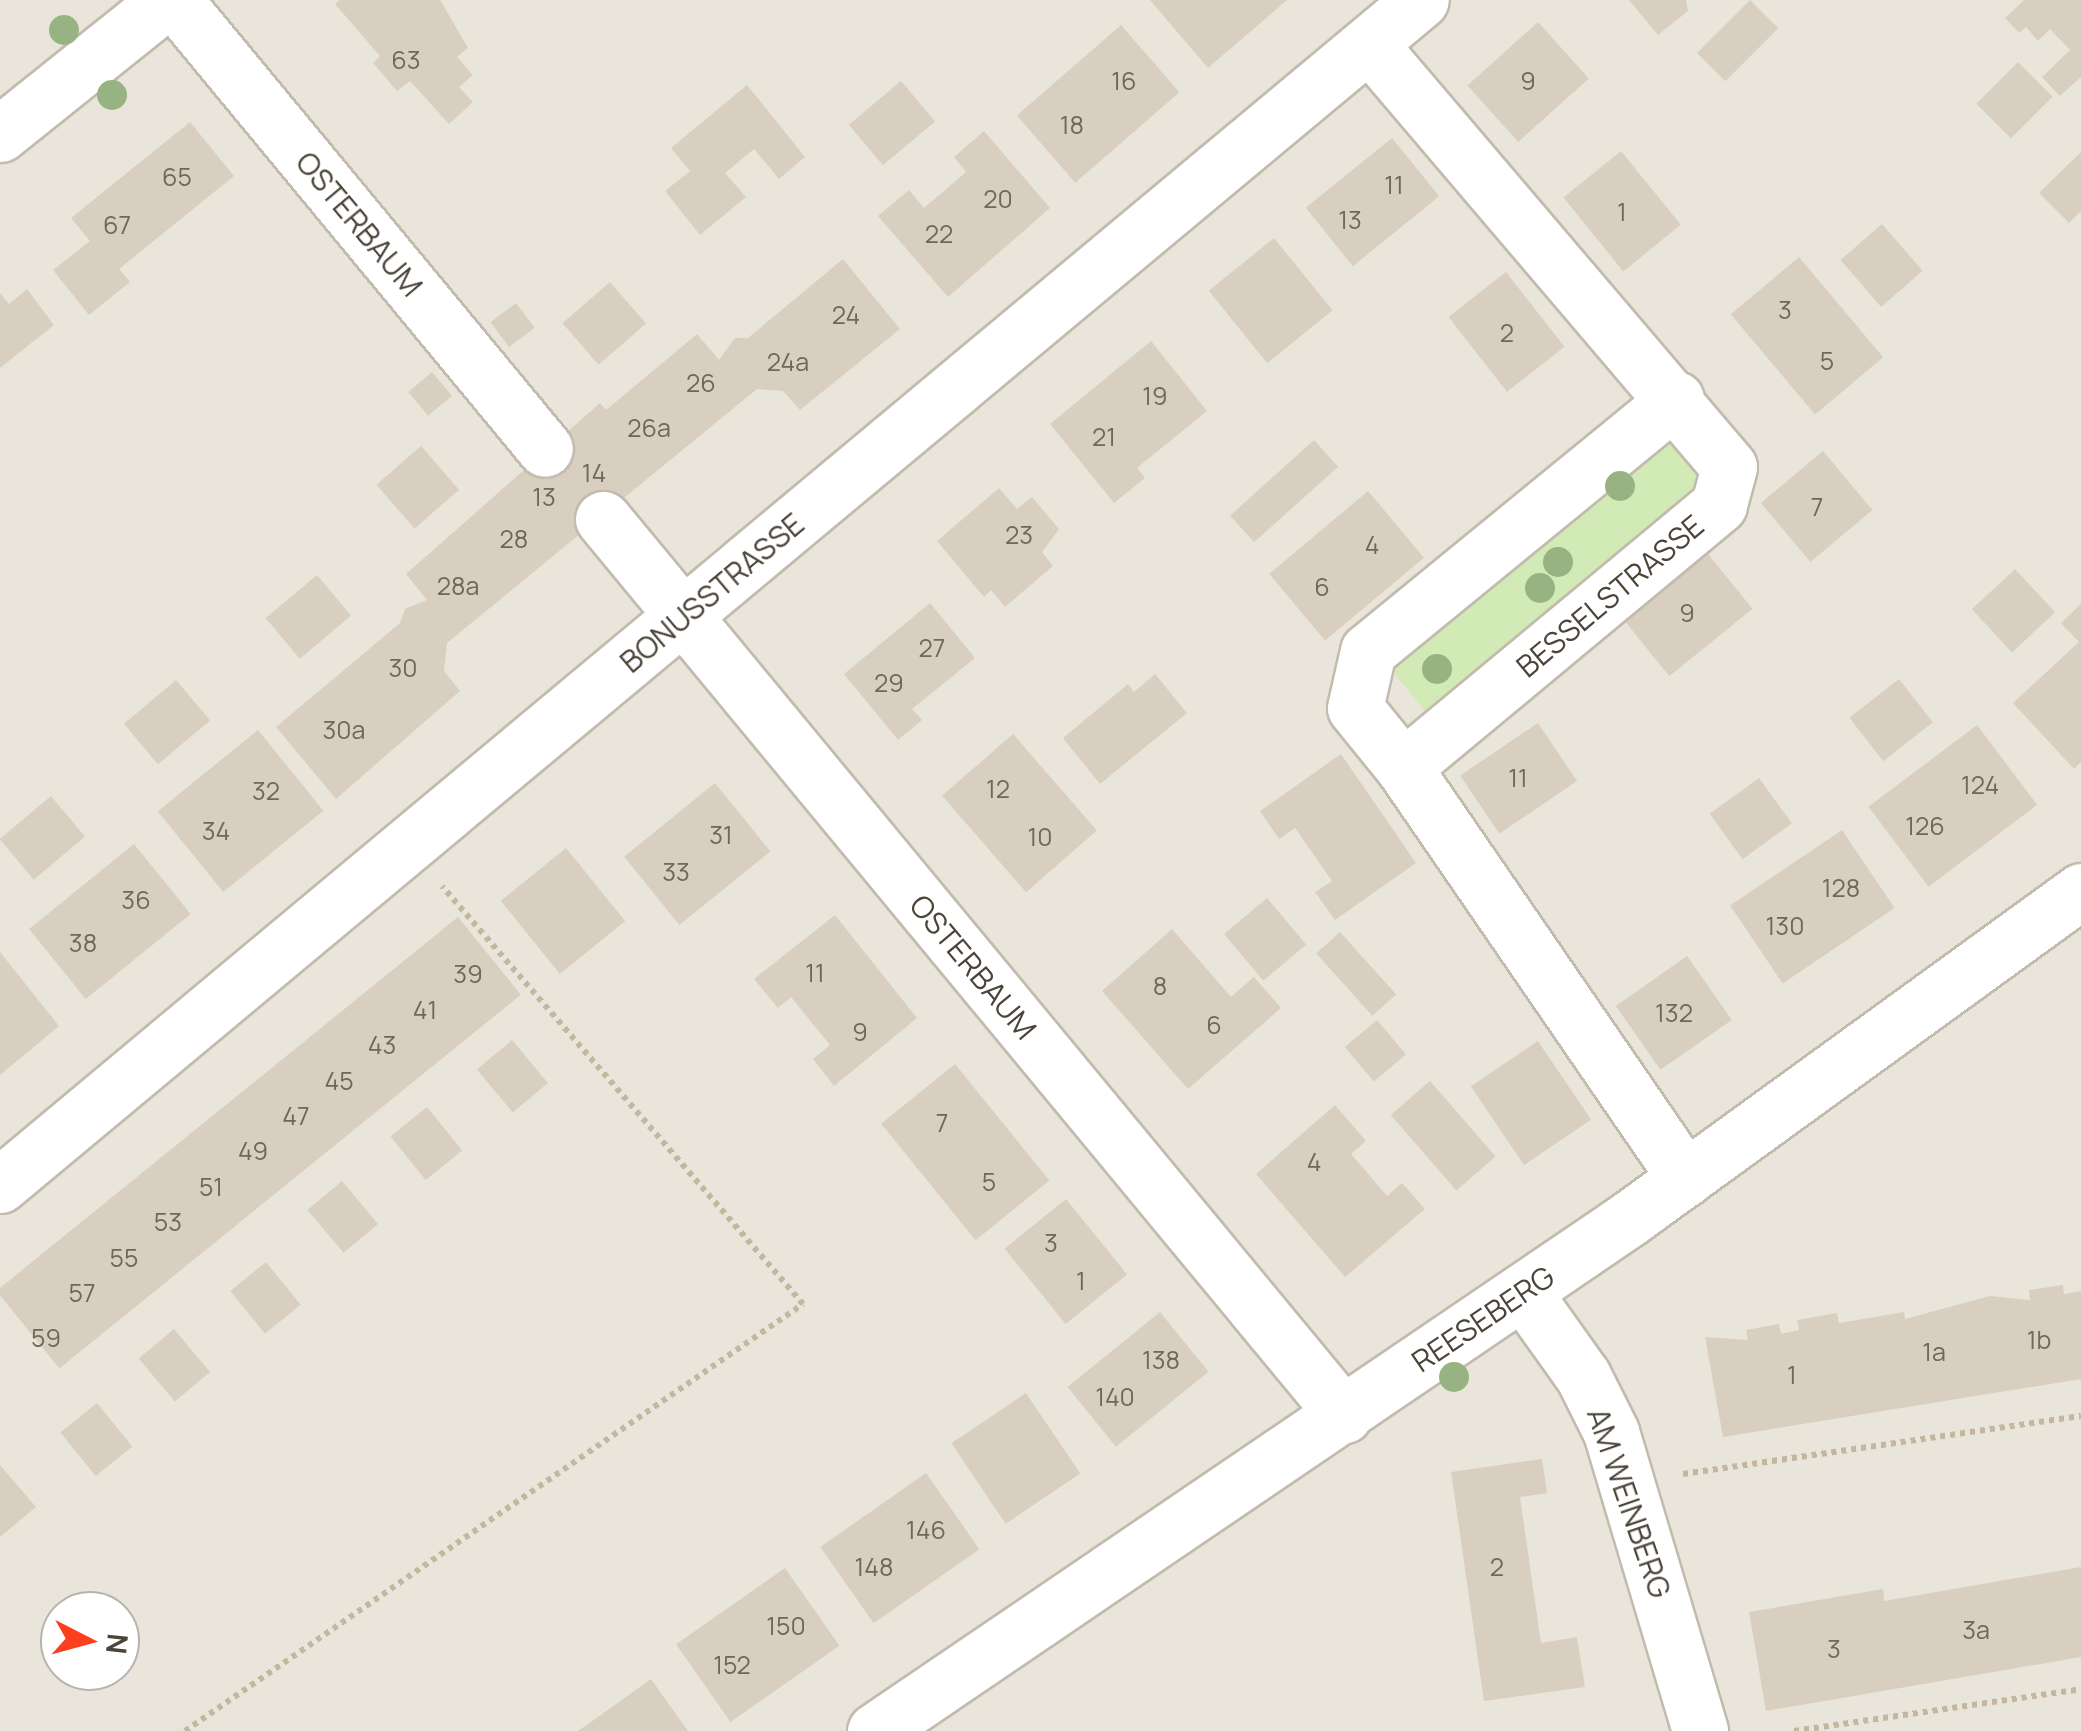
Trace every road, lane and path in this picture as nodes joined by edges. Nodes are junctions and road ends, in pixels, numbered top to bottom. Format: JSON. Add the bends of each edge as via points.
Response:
{"nodes":[{"id":1,"x":171,"y":0,"type":"edge"},
{"id":2,"x":1422,"y":0,"type":"edge"},
{"id":3,"x":1369,"y":44,"type":"junction"},
{"id":4,"x":0,"y":134,"type":"edge"},
{"id":5,"x":1676,"y":399,"type":"junction"},
{"id":6,"x":545,"y":449,"type":"dead end"},
{"id":7,"x":603,"y":520,"type":"dead end"},
{"id":8,"x":684,"y":617,"type":"junction"},
{"id":9,"x":1404,"y":767,"type":"junction"},
{"id":10,"x":407,"y":846,"type":"junction"},
{"id":11,"x":2081,"y":891,"type":"edge"},
{"id":12,"x":1686,"y":1178,"type":"junction"},
{"id":13,"x":0,"y":1185,"type":"edge"},
{"id":14,"x":1523,"y":1292,"type":"junction"},
{"id":15,"x":1344,"y":1415,"type":"junction"},
{"id":16,"x":2081,"y":1416,"type":"edge"},
{"id":17,"x":1628,"y":1482,"type":"junction"},
{"id":18,"x":2081,"y":1689,"type":"edge"},
{"id":19,"x":185,"y":1731,"type":"edge"},
{"id":20,"x":875,"y":1731,"type":"edge"},
{"id":21,"x":1700,"y":1731,"type":"edge"},
{"id":22,"x":1794,"y":1731,"type":"edge"}],
"edges":[{"from":1,"to":4,"type":"street"},
{"from":1,"to":6,"type":"street","name":"OSTERBAUM"},
{"from":2,"to":3,"type":"street","name":"BONUSSTRASSE"},
{"from":3,"to":5,"type":"street","name":"BESSELSTRASSE"},
{"from":3,"to":8,"type":"street","name":"BONUSSTRASSE"},
{"from":5,"to":9,"type":"street","via":[[1368,650],[1354,708]]},
{"from":5,"to":9,"type":"street","name":"BESSELSTRASSE","via":[[1730,467],[1718,505]]},
{"from":7,"to":8,"type":"street","name":"OSTERBAUM"},
{"from":8,"to":10,"type":"street","name":"BONUSSTRASSE"},
{"from":8,"to":15,"type":"street","name":"OSTERBAUM"},
{"from":9,"to":12,"type":"street"},
{"from":10,"to":13,"type":"street","name":"BONUSSTRASSE"},
{"from":10,"to":19,"type":"path","via":[[803,1304]]},
{"from":11,"to":12,"type":"street","name":"REESEBERG"},
{"from":12,"to":14,"type":"street","name":"REESEBERG"},
{"from":14,"to":15,"type":"street","name":"REESEBERG"},
{"from":14,"to":17,"type":"street","name":"AM WEINBERG","via":[[1583,1376]]},
{"from":15,"to":20,"type":"street","name":"REESEBERG"},
{"from":16,"to":17,"type":"path"},
{"from":17,"to":21,"type":"street","name":"AM WEINBERG"},
{"from":18,"to":22,"type":"path"}]}
